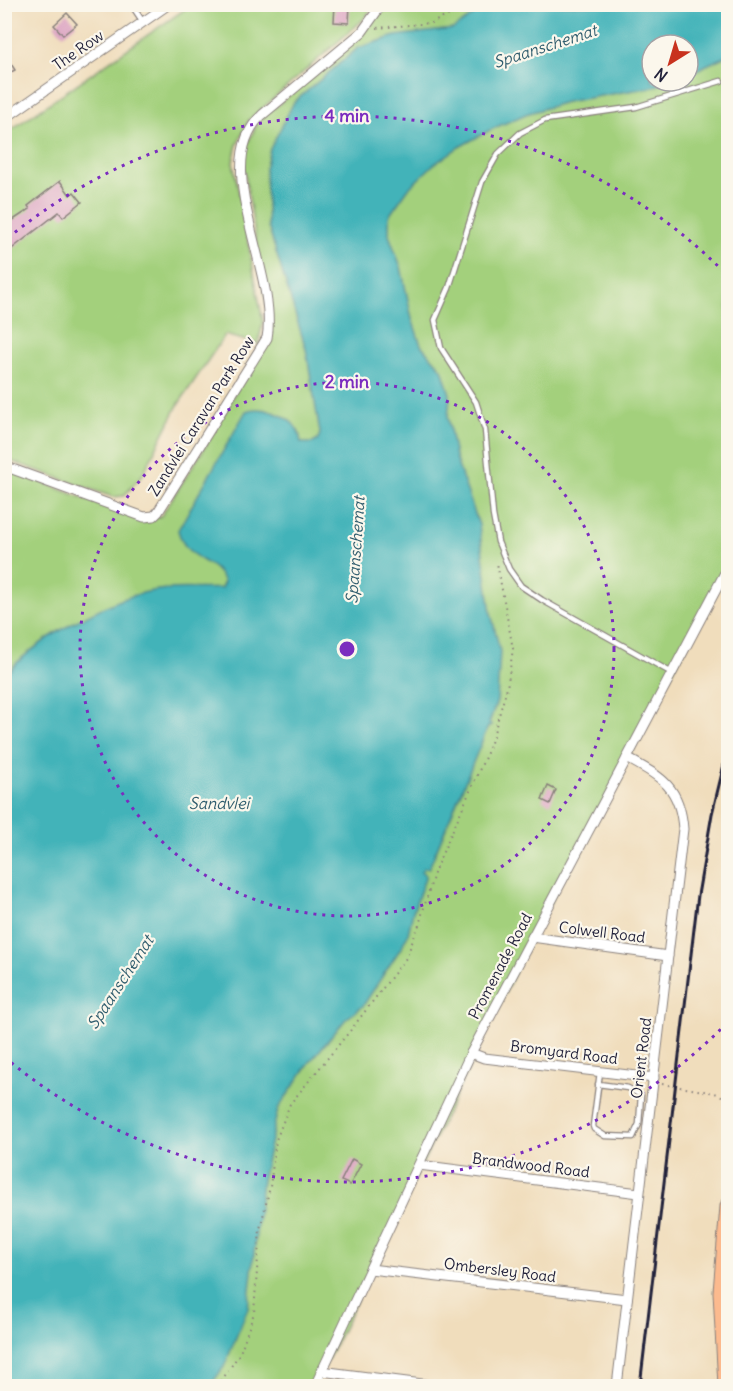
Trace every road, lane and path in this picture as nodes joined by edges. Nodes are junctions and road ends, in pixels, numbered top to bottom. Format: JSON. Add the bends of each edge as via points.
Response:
{"nodes":[{"id":1,"x":131,"y":4,"type":"edge"},
{"id":2,"x":169,"y":4,"type":"edge"},
{"id":3,"x":382,"y":4,"type":"edge"},
{"id":4,"x":475,"y":4,"type":"edge"},
{"id":5,"x":143,"y":22,"type":"junction"},
{"id":6,"x":362,"y":32,"type":"junction"},
{"id":7,"x":721,"y":81,"type":"dead end"},
{"id":8,"x":4,"y":119,"type":"edge"},
{"id":9,"x":4,"y":466,"type":"edge"},
{"id":10,"x":498,"y":560,"type":"dead end"},
{"id":11,"x":729,"y":567,"type":"edge"},
{"id":12,"x":672,"y":674,"type":"junction"},
{"id":13,"x":627,"y":758,"type":"junction"},
{"id":14,"x":532,"y":937,"type":"junction"},
{"id":15,"x":668,"y":956,"type":"junction"},
{"id":16,"x":471,"y":1053,"type":"junction"},
{"id":17,"x":600,"y":1071,"type":"junction"},
{"id":18,"x":654,"y":1080,"type":"junction"},
{"id":19,"x":598,"y":1084,"type":"junction"},
{"id":20,"x":726,"y":1098,"type":"dead end"},
{"id":21,"x":419,"y":1165,"type":"junction"},
{"id":22,"x":639,"y":1193,"type":"junction"},
{"id":23,"x":729,"y":1206,"type":"edge"},
{"id":24,"x":370,"y":1269,"type":"junction"},
{"id":25,"x":627,"y":1299,"type":"junction"},
{"id":26,"x":725,"y":1323,"type":"edge"},
{"id":27,"x":321,"y":1371,"type":"junction"},
{"id":28,"x":218,"y":1386,"type":"edge"},
{"id":29,"x":315,"y":1386,"type":"edge"},
{"id":30,"x":438,"y":1386,"type":"edge"},
{"id":31,"x":617,"y":1386,"type":"edge"},
{"id":32,"x":726,"y":1386,"type":"edge"}],
"edges":[{"from":1,"to":5,"type":"lane"},
{"from":2,"to":5,"type":"street","name":"The Row"},
{"from":3,"to":6,"type":"street","name":"Zandvlei Caravan Park Row"},
{"from":4,"to":6,"type":"path","via":[[432,23],[381,26]]},
{"from":5,"to":8,"type":"street","name":"The Row"},
{"from":6,"to":9,"type":"street","name":"Zandvlei Caravan Park Row","via":[[262,115],[246,136],[241,164],[268,309],[267,338],[158,512],[144,517]]},
{"from":7,"to":12,"type":"lane","via":[[636,106],[545,120],[520,133],[498,154],[482,182],[435,320],[441,348],[476,402],[485,430],[493,515],[509,569],[521,586],[542,600]]},
{"from":10,"to":28,"type":"path","via":[[513,649],[507,688],[490,746],[435,870],[406,958],[290,1104],[276,1140],[260,1229],[254,1313],[240,1353]]},
{"from":11,"to":12,"type":"street","name":"Promenade Road"},
{"from":12,"to":13,"type":"street","name":"Promenade Road"},
{"from":13,"to":14,"type":"street","name":"Promenade Road"},
{"from":13,"to":15,"type":"street","name":"Orient Road","via":[[671,787],[682,814]]},
{"from":14,"to":15,"type":"street","name":"Colwell Road"},
{"from":14,"to":16,"type":"street","name":"Promenade Road"},
{"from":15,"to":18,"type":"street","name":"Orient Road"},
{"from":16,"to":17,"type":"street","name":"Bromyard Road","via":[[484,1058]]},
{"from":16,"to":21,"type":"street","name":"Promenade Road"},
{"from":17,"to":18,"type":"street","name":"Bromyard Road"},
{"from":17,"to":19,"type":"lane"},
{"from":18,"to":20,"type":"path"},
{"from":18,"to":22,"type":"street","name":"Orient Road"},
{"from":19,"to":19,"type":"lane","via":[[594,1129],[605,1136],[633,1137],[639,1124],[641,1095],[628,1088]]},
{"from":21,"to":22,"type":"street","name":"Brandwood Road"},
{"from":21,"to":24,"type":"street","name":"Promenade Road"},
{"from":22,"to":25,"type":"street","name":"Orient Road"},
{"from":23,"to":26,"type":"main road","via":[[721,1292]]},
{"from":24,"to":25,"type":"street","name":"Ombersley Road"},
{"from":24,"to":27,"type":"street","name":"Promenade Road"},
{"from":25,"to":31,"type":"street","name":"Orient Road"},
{"from":26,"to":32,"type":"main road"},
{"from":27,"to":29,"type":"street","name":"Promenade Road"},
{"from":27,"to":30,"type":"street"}]}
